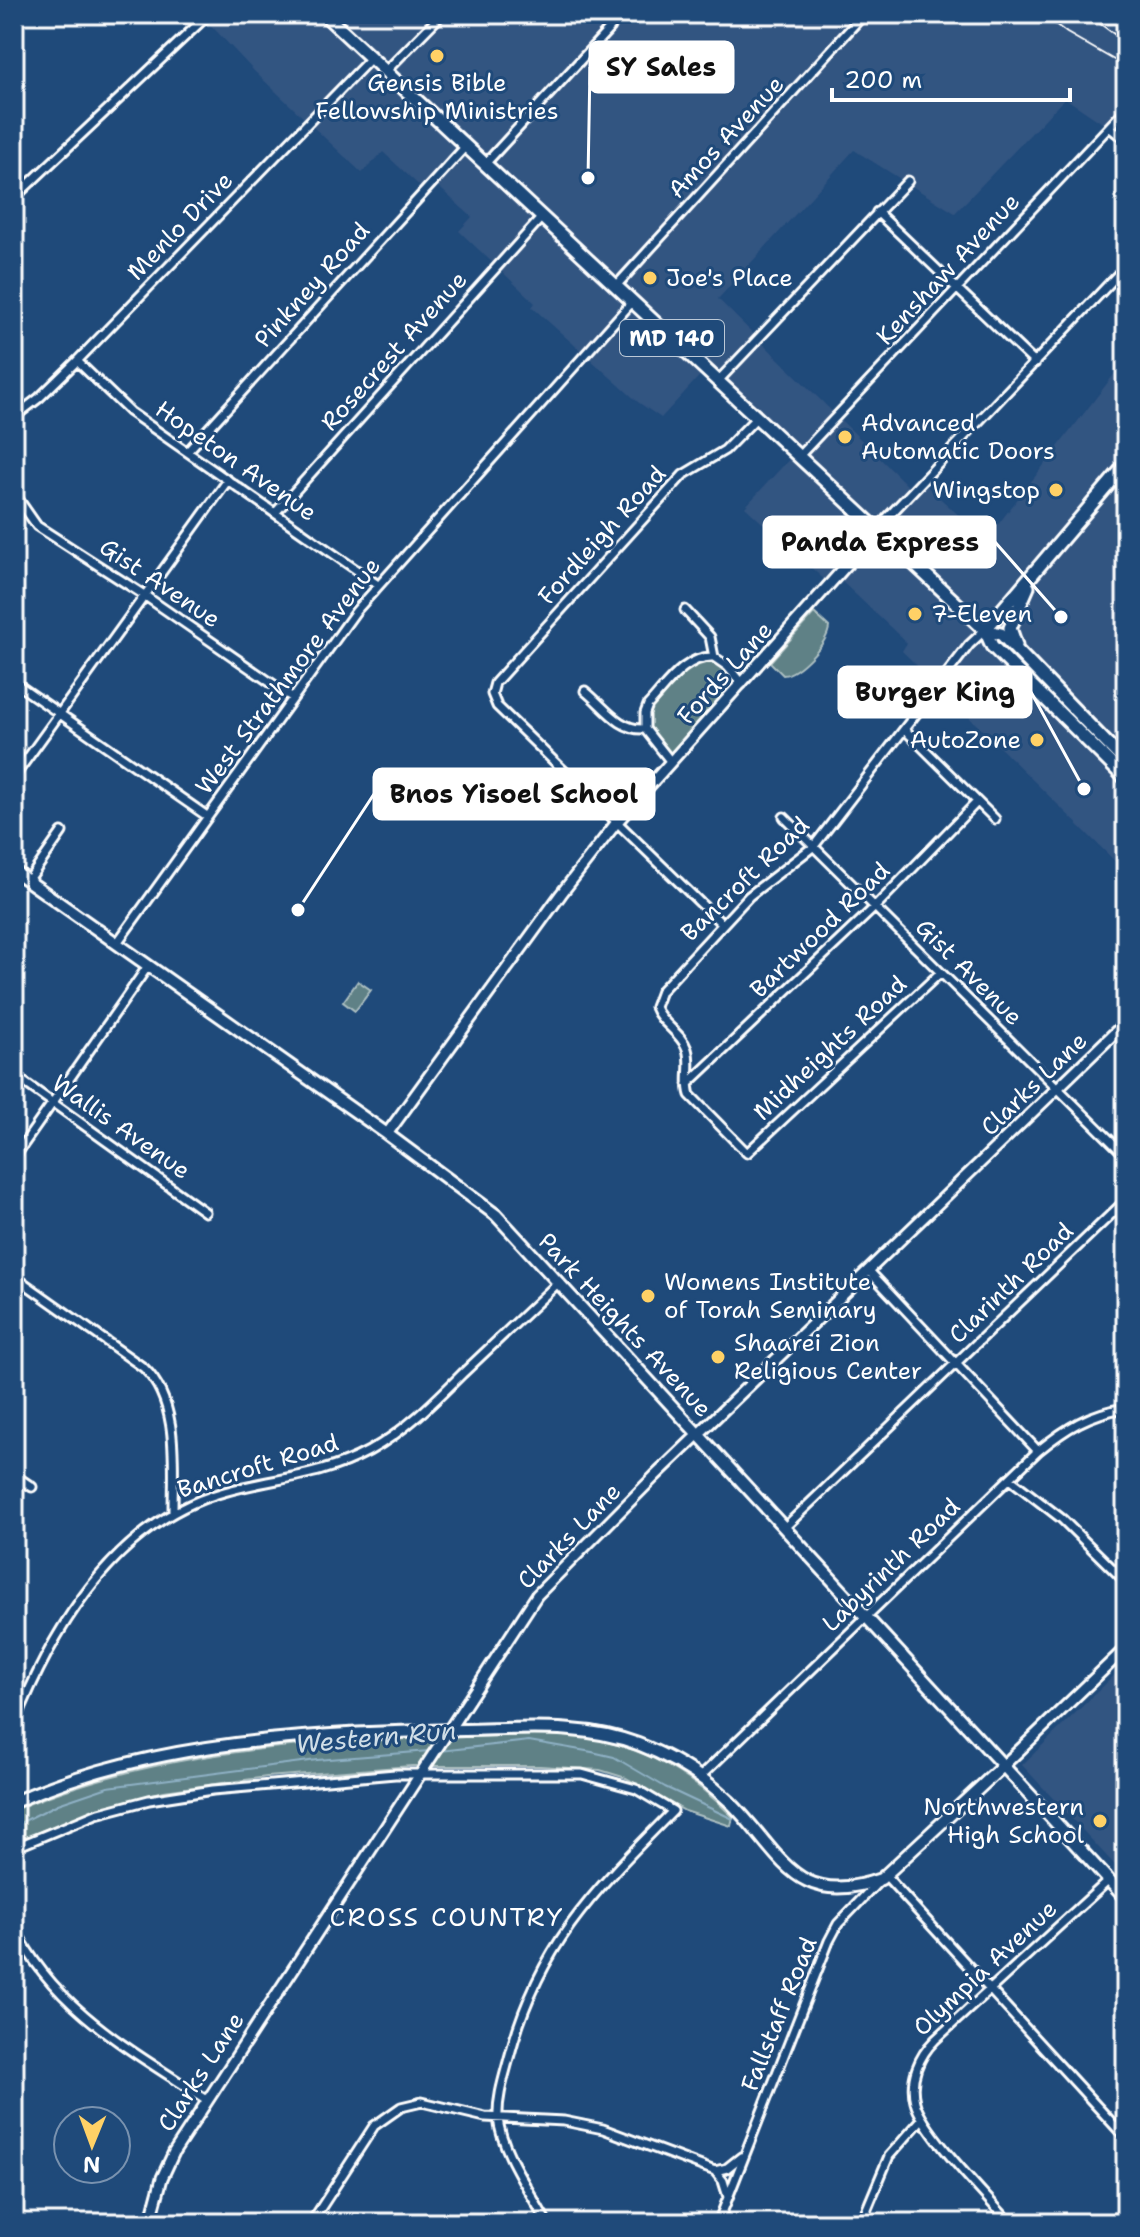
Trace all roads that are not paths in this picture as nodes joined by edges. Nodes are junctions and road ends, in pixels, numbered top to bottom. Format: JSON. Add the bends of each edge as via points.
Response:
{"nodes":[{"id":1,"x":209,"y":14,"type":"edge"},
{"id":2,"x":324,"y":14,"type":"edge"},
{"id":3,"x":442,"y":14,"type":"edge"},
{"id":4,"x":864,"y":14,"type":"edge"},
{"id":5,"x":611,"y":27,"type":"dead end"},
{"id":6,"x":371,"y":58,"type":"junction"},
{"id":7,"x":386,"y":71,"type":"junction"},
{"id":8,"x":1126,"y":109,"type":"edge"},
{"id":9,"x":1109,"y":127,"type":"junction"},
{"id":10,"x":1126,"y":140,"type":"edge"},
{"id":11,"x":466,"y":146,"type":"junction"},
{"id":12,"x":485,"y":164,"type":"junction"},
{"id":13,"x":908,"y":181,"type":"dead end"},
{"id":14,"x":14,"y":198,"type":"edge"},
{"id":15,"x":877,"y":212,"type":"junction"},
{"id":16,"x":542,"y":217,"type":"junction"},
{"id":17,"x":1126,"y":266,"type":"edge"},
{"id":18,"x":616,"y":286,"type":"junction"},
{"id":19,"x":958,"y":289,"type":"junction"},
{"id":20,"x":633,"y":301,"type":"junction"},
{"id":21,"x":77,"y":361,"type":"junction"},
{"id":22,"x":1035,"y":363,"type":"junction"},
{"id":23,"x":718,"y":381,"type":"junction"},
{"id":24,"x":14,"y":417,"type":"edge"},
{"id":25,"x":757,"y":417,"type":"junction"},
{"id":26,"x":188,"y":451,"type":"junction"},
{"id":27,"x":799,"y":456,"type":"junction"},
{"id":28,"x":1126,"y":464,"type":"edge"},
{"id":29,"x":228,"y":480,"type":"junction"},
{"id":30,"x":14,"y":493,"type":"edge"},
{"id":31,"x":276,"y":512,"type":"junction"},
{"id":32,"x":878,"y":530,"type":"junction"},
{"id":33,"x":1033,"y":576,"type":"junction"},
{"id":34,"x":378,"y":585,"type":"junction"},
{"id":35,"x":144,"y":595,"type":"junction"},
{"id":36,"x":685,"y":610,"type":"dead end"},
{"id":37,"x":985,"y":630,"type":"junction"},
{"id":38,"x":714,"y":657,"type":"junction"},
{"id":39,"x":14,"y":682,"type":"edge"},
{"id":40,"x":742,"y":684,"type":"junction"},
{"id":41,"x":585,"y":691,"type":"dead end"},
{"id":42,"x":293,"y":698,"type":"junction"},
{"id":43,"x":1061,"y":698,"type":"junction"},
{"id":44,"x":60,"y":712,"type":"junction"},
{"id":45,"x":645,"y":729,"type":"junction"},
{"id":46,"x":905,"y":730,"type":"junction"},
{"id":47,"x":671,"y":762,"type":"junction"},
{"id":48,"x":1126,"y":763,"type":"edge"},
{"id":49,"x":14,"y":777,"type":"edge"},
{"id":50,"x":1126,"y":779,"type":"edge"},
{"id":51,"x":977,"y":802,"type":"junction"},
{"id":52,"x":207,"y":816,"type":"junction"},
{"id":53,"x":784,"y":817,"type":"dead end"},
{"id":54,"x":995,"y":819,"type":"dead end"},
{"id":55,"x":617,"y":822,"type":"junction"},
{"id":56,"x":62,"y":832,"type":"dead end"},
{"id":57,"x":814,"y":846,"type":"junction"},
{"id":58,"x":14,"y":871,"type":"edge"},
{"id":59,"x":28,"y":881,"type":"junction"},
{"id":60,"x":875,"y":907,"type":"junction"},
{"id":61,"x":722,"y":924,"type":"junction"},
{"id":62,"x":117,"y":943,"type":"junction"},
{"id":63,"x":148,"y":966,"type":"junction"},
{"id":64,"x":940,"y":973,"type":"junction"},
{"id":65,"x":1126,"y":1022,"type":"edge"},
{"id":66,"x":14,"y":1075,"type":"edge"},
{"id":67,"x":688,"y":1084,"type":"junction"},
{"id":68,"x":1059,"y":1088,"type":"junction"},
{"id":69,"x":53,"y":1103,"type":"junction"},
{"id":70,"x":387,"y":1134,"type":"junction"},
{"id":71,"x":1126,"y":1156,"type":"edge"},
{"id":72,"x":14,"y":1158,"type":"edge"},
{"id":73,"x":1126,"y":1200,"type":"edge"},
{"id":74,"x":205,"y":1212,"type":"dead end"},
{"id":75,"x":868,"y":1270,"type":"junction"},
{"id":76,"x":14,"y":1276,"type":"edge"},
{"id":77,"x":559,"y":1282,"type":"junction"},
{"id":78,"x":957,"y":1362,"type":"junction"},
{"id":79,"x":1126,"y":1408,"type":"edge"},
{"id":80,"x":698,"y":1435,"type":"junction"},
{"id":81,"x":1038,"y":1451,"type":"junction"},
{"id":82,"x":14,"y":1475,"type":"edge"},
{"id":83,"x":1010,"y":1479,"type":"junction"},
{"id":84,"x":32,"y":1487,"type":"dead end"},
{"id":85,"x":173,"y":1512,"type":"junction"},
{"id":86,"x":784,"y":1528,"type":"junction"},
{"id":87,"x":1126,"y":1582,"type":"edge"},
{"id":88,"x":867,"y":1617,"type":"junction"},
{"id":89,"x":1126,"y":1648,"type":"edge"},
{"id":90,"x":14,"y":1726,"type":"edge"},
{"id":91,"x":448,"y":1730,"type":"junction"},
{"id":92,"x":1003,"y":1766,"type":"junction"},
{"id":93,"x":420,"y":1773,"type":"junction"},
{"id":94,"x":700,"y":1777,"type":"junction"},
{"id":95,"x":14,"y":1802,"type":"edge"},
{"id":96,"x":14,"y":1848,"type":"edge"},
{"id":97,"x":883,"y":1877,"type":"junction"},
{"id":98,"x":1109,"y":1880,"type":"junction"},
{"id":99,"x":1126,"y":1899,"type":"edge"},
{"id":100,"x":14,"y":1926,"type":"edge"},
{"id":101,"x":989,"y":1991,"type":"junction"},
{"id":102,"x":207,"y":2100,"type":"junction"},
{"id":103,"x":498,"y":2118,"type":"junction"},
{"id":104,"x":922,"y":2119,"type":"junction"},
{"id":105,"x":1126,"y":2138,"type":"edge"},
{"id":106,"x":745,"y":2153,"type":"junction"},
{"id":107,"x":715,"y":2171,"type":"junction"},
{"id":108,"x":728,"y":2197,"type":"junction"},
{"id":109,"x":150,"y":2223,"type":"edge"},
{"id":110,"x":311,"y":2223,"type":"edge"},
{"id":111,"x":547,"y":2223,"type":"edge"},
{"id":112,"x":718,"y":2223,"type":"edge"},
{"id":113,"x":861,"y":2223,"type":"edge"},
{"id":114,"x":1010,"y":2223,"type":"edge"}],
"edges":[{"from":1,"to":14,"type":"street"},
{"from":2,"to":6,"type":"main road","number":"MD 140"},
{"from":3,"to":7,"type":"street"},
{"from":4,"to":18,"type":"street","name":"Amos Avenue"},
{"from":5,"to":12,"type":"street"},
{"from":6,"to":7,"type":"main road","number":"MD 140"},
{"from":6,"to":21,"type":"street","name":"Menlo Drive"},
{"from":7,"to":11,"type":"main road","number":"MD 140"},
{"from":8,"to":9,"type":"street","name":"Kenshaw Avenue"},
{"from":9,"to":10,"type":"street"},
{"from":9,"to":19,"type":"street","name":"Kenshaw Avenue"},
{"from":11,"to":12,"type":"main road","number":"MD 140"},
{"from":11,"to":26,"type":"street","name":"Pinkney Road"},
{"from":12,"to":16,"type":"main road","number":"MD 140"},
{"from":13,"to":15,"type":"street"},
{"from":15,"to":19,"type":"street"},
{"from":15,"to":23,"type":"street"},
{"from":16,"to":18,"type":"main road","number":"MD 140"},
{"from":16,"to":31,"type":"street","name":"Rosecrest Avenue"},
{"from":17,"to":22,"type":"street","name":"Fords Lane"},
{"from":18,"to":20,"type":"main road","number":"MD 140"},
{"from":19,"to":22,"type":"street"},
{"from":19,"to":27,"type":"street","name":"Kenshaw Avenue"},
{"from":20,"to":23,"type":"main road","number":"MD 140"},
{"from":20,"to":34,"type":"street","name":"West Strathmore Avenue"},
{"from":21,"to":24,"type":"street","name":"Menlo Drive"},
{"from":21,"to":26,"type":"street","name":"Hopeton Avenue","via":[[130,412]]},
{"from":22,"to":32,"type":"street","name":"Fords Lane"},
{"from":23,"to":25,"type":"main road","number":"MD 140"},
{"from":25,"to":27,"type":"main road","number":"MD 140"},
{"from":25,"to":55,"type":"street","name":"Fordleigh Road","via":[[721,454],[683,475],[495,683],[497,706]]},
{"from":26,"to":29,"type":"street","name":"Hopeton Avenue"},
{"from":27,"to":32,"type":"main road","number":"MD 140"},
{"from":28,"to":33,"type":"main road"},
{"from":29,"to":31,"type":"street","name":"Hopeton Avenue"},
{"from":29,"to":35,"type":"street"},
{"from":30,"to":35,"type":"street","name":"Gist Avenue","via":[[37,526]]},
{"from":31,"to":34,"type":"street","name":"Hopeton Avenue"},
{"from":32,"to":37,"type":"main road","number":"MD 140"},
{"from":32,"to":40,"type":"street","name":"Fords Lane"},
{"from":33,"to":37,"type":"main road"},
{"from":33,"to":43,"type":"main road","via":[[1010,631]]},
{"from":34,"to":42,"type":"street","name":"West Strathmore Avenue"},
{"from":35,"to":42,"type":"street","name":"Gist Avenue"},
{"from":35,"to":44,"type":"street"},
{"from":36,"to":38,"type":"street","via":[[710,637]]},
{"from":37,"to":43,"type":"main road","number":"MD 140","via":[[1001,634]]},
{"from":37,"to":46,"type":"street","name":"Bancroft Road"},
{"from":37,"to":50,"type":"main road","number":"MD 140","via":[[992,646]]},
{"from":38,"to":40,"type":"street"},
{"from":38,"to":45,"type":"street","via":[[687,665],[648,705]]},
{"from":39,"to":44,"type":"street"},
{"from":40,"to":47,"type":"street","name":"Fords Lane"},
{"from":41,"to":45,"type":"street","via":[[623,725]]},
{"from":42,"to":52,"type":"street","name":"West Strathmore Avenue"},
{"from":43,"to":48,"type":"main road","number":"MD 140"},
{"from":44,"to":49,"type":"street"},
{"from":44,"to":52,"type":"street"},
{"from":45,"to":47,"type":"street"},
{"from":46,"to":51,"type":"street"},
{"from":46,"to":57,"type":"street","name":"Bancroft Road"},
{"from":47,"to":55,"type":"street","name":"Fords Lane"},
{"from":51,"to":54,"type":"street"},
{"from":51,"to":60,"type":"street","name":"Bartwood Road"},
{"from":52,"to":62,"type":"street","name":"West Strathmore Avenue"},
{"from":53,"to":57,"type":"street","name":"Gist Avenue"},
{"from":55,"to":61,"type":"street"},
{"from":55,"to":70,"type":"street","name":"Fords Lane"},
{"from":56,"to":59,"type":"street"},
{"from":57,"to":60,"type":"street","name":"Gist Avenue"},
{"from":57,"to":61,"type":"street","name":"Bancroft Road"},
{"from":58,"to":59,"type":"main road","name":"Park Heights Avenue"},
{"from":59,"to":62,"type":"main road","name":"Park Heights Avenue"},
{"from":60,"to":64,"type":"street","name":"Gist Avenue"},
{"from":60,"to":67,"type":"street","name":"Bartwood Road"},
{"from":61,"to":67,"type":"street","name":"Bancroft Road","via":[[661,991],[655,1007],[686,1047]]},
{"from":62,"to":63,"type":"main road","name":"Park Heights Avenue"},
{"from":63,"to":69,"type":"street"},
{"from":63,"to":70,"type":"main road","name":"Park Heights Avenue"},
{"from":64,"to":67,"type":"street","name":"Midheights Road","via":[[747,1153],[693,1100]]},
{"from":64,"to":68,"type":"street","name":"Gist Avenue"},
{"from":65,"to":68,"type":"street","name":"Clarks Lane"},
{"from":66,"to":69,"type":"street","name":"Wallis Avenue"},
{"from":68,"to":71,"type":"street","name":"Gist Avenue"},
{"from":68,"to":75,"type":"street","name":"Clarks Lane"},
{"from":69,"to":72,"type":"street"},
{"from":69,"to":74,"type":"street","name":"Wallis Avenue"},
{"from":70,"to":77,"type":"main road","name":"Park Heights Avenue","via":[[496,1215]]},
{"from":73,"to":78,"type":"street","name":"Clarinth Road"},
{"from":75,"to":78,"type":"street"},
{"from":75,"to":80,"type":"street","name":"Clarks Lane"},
{"from":76,"to":85,"type":"street","via":[[154,1378],[170,1427]]},
{"from":77,"to":80,"type":"main road","name":"Park Heights Avenue"},
{"from":77,"to":85,"type":"street","name":"Bancroft Road","via":[[416,1419],[371,1449],[321,1472],[223,1492]]},
{"from":78,"to":81,"type":"street"},
{"from":78,"to":86,"type":"street","name":"Clarinth Road"},
{"from":79,"to":81,"type":"street","name":"Labyrinth Road","via":[[1083,1419]]},
{"from":80,"to":86,"type":"main road","name":"Park Heights Avenue"},
{"from":80,"to":91,"type":"street","name":"Clarks Lane","via":[[537,1595]]},
{"from":81,"to":83,"type":"street","name":"Labyrinth Road"},
{"from":82,"to":84,"type":"street"},
{"from":83,"to":87,"type":"street","via":[[1051,1509]]},
{"from":83,"to":88,"type":"street","name":"Labyrinth Road"},
{"from":85,"to":90,"type":"street","name":"Bancroft Road","via":[[140,1533],[92,1585],[47,1654]]},
{"from":86,"to":88,"type":"main road","name":"Park Heights Avenue"},
{"from":88,"to":92,"type":"main road","name":"Park Heights Avenue"},
{"from":88,"to":94,"type":"street","name":"Labyrinth Road"},
{"from":89,"to":92,"type":"street","name":"Fallstaff Road"},
{"from":91,"to":93,"type":"street","name":"Clarks Lane"},
{"from":91,"to":94,"type":"main road","via":[[589,1731],[653,1750]]},
{"from":91,"to":95,"type":"main road","via":[[322,1736],[173,1754],[82,1775]]},
{"from":92,"to":97,"type":"main road","name":"Fallstaff Road"},
{"from":92,"to":98,"type":"main road","name":"Park Heights Avenue"},
{"from":93,"to":96,"type":"street","via":[[175,1795],[96,1814]]},
{"from":93,"to":102,"type":"street","name":"Clarks Lane"},
{"from":93,"to":103,"type":"street","via":[[598,1776],[636,1789],[673,1811],[600,1885],[553,1949],[518,2028]]},
{"from":94,"to":97,"type":"main road","via":[[799,1878],[839,1887]]},
{"from":97,"to":101,"type":"street"},
{"from":97,"to":106,"type":"street","name":"Fallstaff Road","via":[[838,1924],[829,1941]]},
{"from":98,"to":99,"type":"main road","name":"Park Heights Avenue"},
{"from":98,"to":101,"type":"street","name":"Olympia Avenue"},
{"from":100,"to":102,"type":"street","via":[[64,1998],[109,2036]]},
{"from":101,"to":104,"type":"street","name":"Olympia Avenue","via":[[922,2057],[913,2092]]},
{"from":101,"to":105,"type":"street"},
{"from":102,"to":109,"type":"street","name":"Clarks Lane","via":[[166,2165]]},
{"from":103,"to":107,"type":"street","via":[[603,2129]]},
{"from":103,"to":110,"type":"street","via":[[422,2102],[391,2112],[374,2126]]},
{"from":103,"to":111,"type":"street","via":[[507,2148]]},
{"from":104,"to":113,"type":"street","via":[[889,2156]]},
{"from":104,"to":114,"type":"street"},
{"from":106,"to":107,"type":"street"},
{"from":106,"to":108,"type":"street","name":"Fallstaff Road"},
{"from":107,"to":108,"type":"street"},
{"from":108,"to":112,"type":"street","name":"Fallstaff Road"}]}
